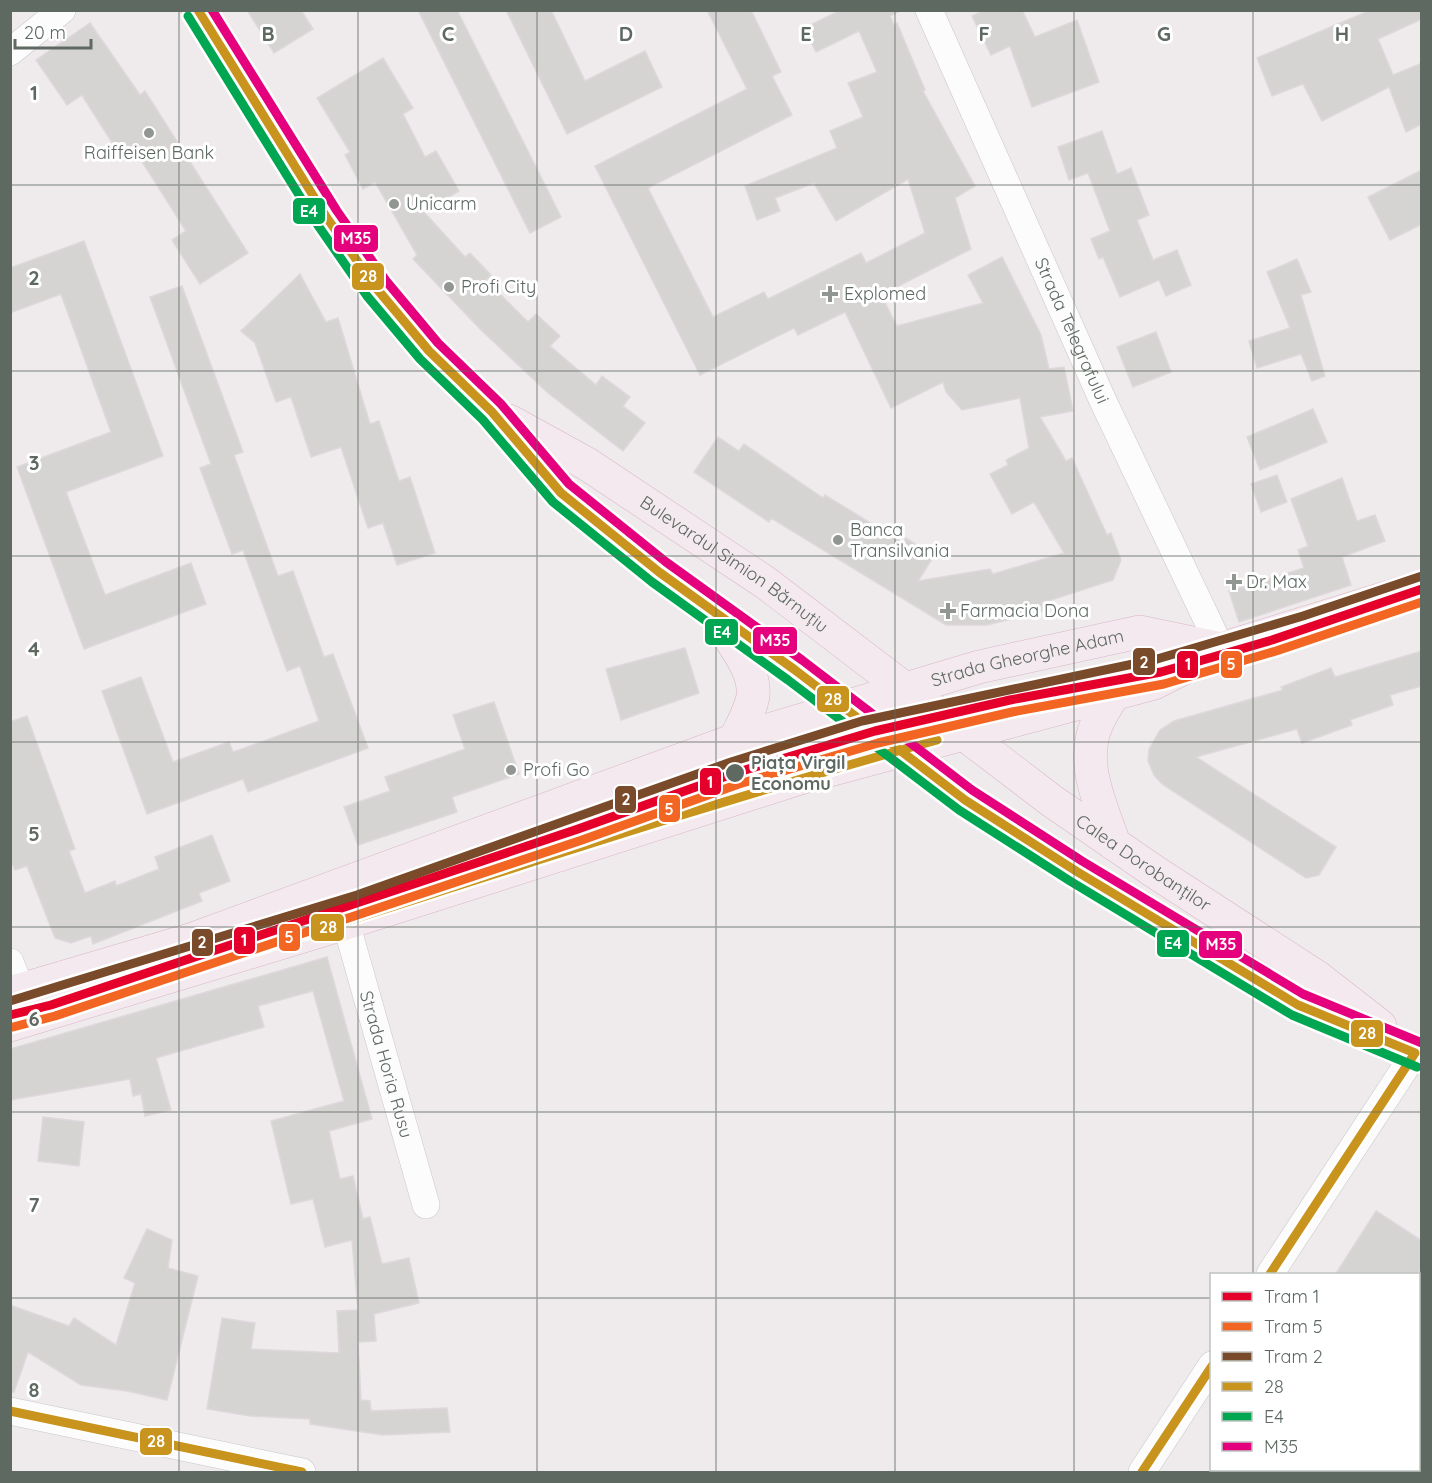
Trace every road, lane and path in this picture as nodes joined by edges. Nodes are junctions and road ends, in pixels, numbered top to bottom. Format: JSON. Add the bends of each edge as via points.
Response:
{"nodes":[{"id":1,"x":62,"y":10,"type":"edge"},
{"id":2,"x":198,"y":10,"type":"edge"},
{"id":3,"x":929,"y":10,"type":"edge"},
{"id":4,"x":10,"y":52,"type":"edge"},
{"id":5,"x":492,"y":412,"type":"junction"},
{"id":6,"x":1422,"y":587,"type":"edge"},
{"id":7,"x":711,"y":608,"type":"junction"},
{"id":8,"x":1221,"y":649,"type":"junction"},
{"id":9,"x":905,"y":689,"type":"junction"},
{"id":10,"x":1114,"y":693,"type":"junction"},
{"id":11,"x":844,"y":707,"type":"junction"},
{"id":12,"x":963,"y":734,"type":"junction"},
{"id":13,"x":735,"y":741,"type":"junction"},
{"id":14,"x":900,"y":750,"type":"junction"},
{"id":15,"x":1114,"y":844,"type":"junction"},
{"id":16,"x":346,"y":924,"type":"junction"},
{"id":17,"x":14,"y":982,"type":"edge"},
{"id":18,"x":10,"y":1025,"type":"edge"},
{"id":19,"x":1418,"y":1054,"type":"edge"},
{"id":20,"x":426,"y":1205,"type":"dead end"},
{"id":21,"x":1271,"y":1273,"type":"edge"},
{"id":22,"x":1210,"y":1368,"type":"edge"},
{"id":23,"x":10,"y":1411,"type":"edge"},
{"id":24,"x":302,"y":1473,"type":"edge"},
{"id":25,"x":1142,"y":1473,"type":"edge"}],
"edges":[{"from":1,"to":4,"type":"street"},
{"from":2,"to":5,"type":"main road","name":"Bulevardul Simion Bărnuțiu","via":[[327,218],[377,289],[429,351]]},
{"from":3,"to":8,"type":"street","name":"Strada Telegrafului","via":[[1102,401]]},
{"from":5,"to":7,"type":"main road","name":"Bulevardul Simion Bărnuțiu","via":[[561,493],[659,573]]},
{"from":5,"to":9,"type":"main road","name":"Bulevardul Simion Bărnuțiu","via":[[587,464],[766,583]]},
{"from":6,"to":8,"type":"main road","name":"Strada Gheorghe Adam"},
{"from":7,"to":11,"type":"main road","name":"Bulevardul Simion Bărnuțiu"},
{"from":7,"to":13,"type":"main road","via":[[746,667],[753,690]]},
{"from":8,"to":9,"type":"main road","name":"Strada Gheorghe Adam","via":[[1139,632],[1000,661]]},
{"from":8,"to":10,"type":"main road","name":"Strada Gheorghe Adam","via":[[1154,682]]},
{"from":9,"to":11,"type":"main road","name":"Strada Gheorghe Adam"},
{"from":9,"to":12,"type":"main road","name":"Bulevardul Simion Bărnuțiu"},
{"from":10,"to":12,"type":"main road","name":"Strada Gheorghe Adam"},
{"from":10,"to":15,"type":"main road","via":[[1095,727],[1090,762]]},
{"from":11,"to":13,"type":"main road","name":"Strada Gheorghe Adam"},
{"from":11,"to":14,"type":"main road"},
{"from":12,"to":14,"type":"main road","name":"Strada Gheorghe Adam"},
{"from":12,"to":15,"type":"main road","name":"Calea Dorobanților"},
{"from":13,"to":17,"type":"main road","name":"Strada Gheorghe Adam","via":[[193,939]]},
{"from":14,"to":16,"type":"main road","name":"Strada Gheorghe Adam","via":[[772,786]]},
{"from":14,"to":19,"type":"main road","via":[[965,800],[1298,1005]]},
{"from":15,"to":19,"type":"main road","name":"Calea Dorobanților","via":[[1317,977]]},
{"from":16,"to":18,"type":"main road","name":"Strada Gheorghe Adam"},
{"from":16,"to":20,"type":"street","name":"Strada Horia Rusu"},
{"from":19,"to":21,"type":"street"},
{"from":22,"to":25,"type":"street"},
{"from":23,"to":24,"type":"street"}]}
